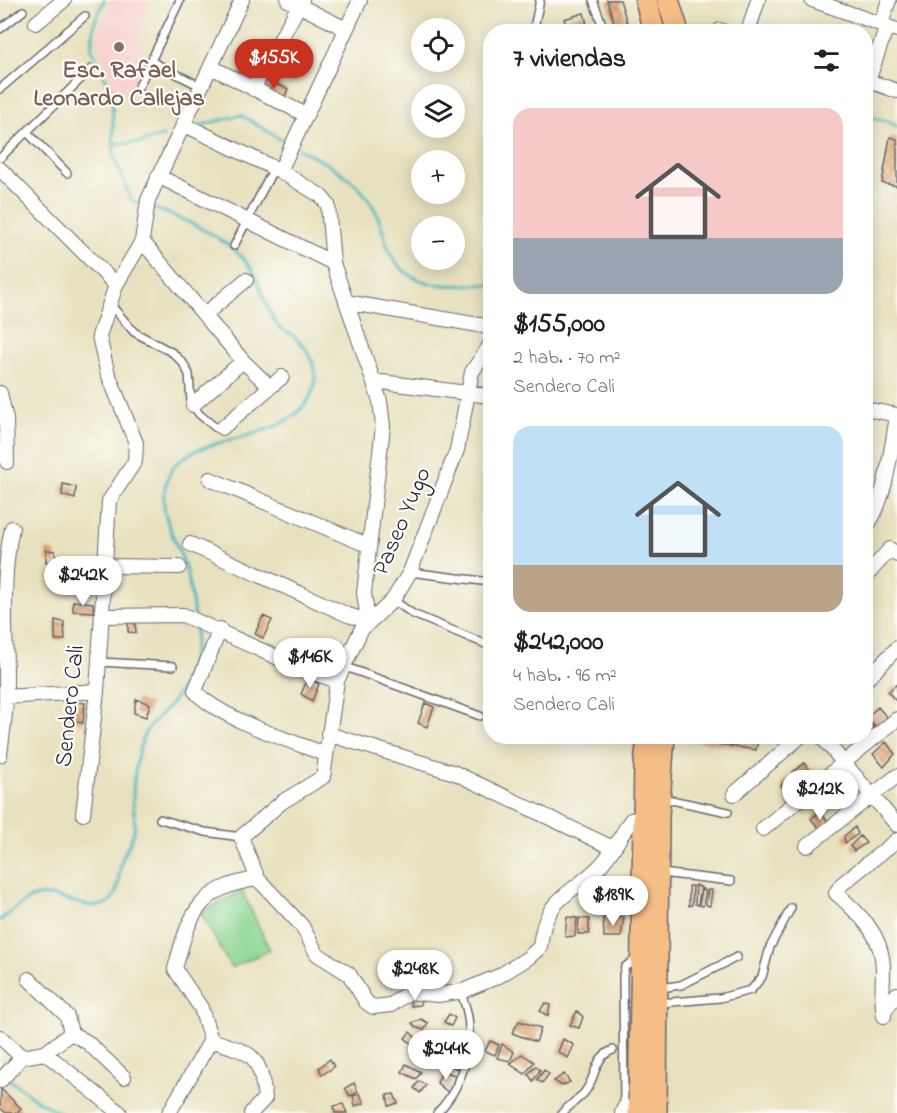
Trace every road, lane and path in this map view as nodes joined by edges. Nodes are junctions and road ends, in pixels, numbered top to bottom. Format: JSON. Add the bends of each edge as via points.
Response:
{"nodes":[{"id":1,"x":64,"y":0,"type":"edge"},
{"id":2,"x":180,"y":0,"type":"edge"},
{"id":3,"x":242,"y":0,"type":"edge"},
{"id":4,"x":360,"y":0,"type":"edge"},
{"id":5,"x":540,"y":0,"type":"edge"},
{"id":6,"x":593,"y":0,"type":"edge"},
{"id":7,"x":646,"y":0,"type":"edge"},
{"id":8,"x":668,"y":0,"type":"edge"},
{"id":9,"x":758,"y":0,"type":"edge"},
{"id":10,"x":812,"y":0,"type":"edge"},
{"id":11,"x":889,"y":0,"type":"edge"},
{"id":12,"x":296,"y":2,"type":"edge"},
{"id":13,"x":22,"y":10,"type":"dead end"},
{"id":14,"x":85,"y":16,"type":"dead end"},
{"id":15,"x":36,"y":23,"type":"dead end"},
{"id":16,"x":535,"y":24,"type":"edge"},
{"id":17,"x":602,"y":24,"type":"edge"},
{"id":18,"x":652,"y":24,"type":"edge"},
{"id":19,"x":676,"y":24,"type":"edge"},
{"id":20,"x":750,"y":24,"type":"edge"},
{"id":21,"x":888,"y":26,"type":"edge"},
{"id":22,"x":0,"y":28,"type":"edge"},
{"id":23,"x":346,"y":29,"type":"junction"},
{"id":24,"x":151,"y":61,"type":"junction"},
{"id":25,"x":873,"y":65,"type":"edge"},
{"id":26,"x":211,"y":67,"type":"junction"},
{"id":27,"x":91,"y":69,"type":"dead end"},
{"id":28,"x":873,"y":83,"type":"edge"},
{"id":29,"x":139,"y":86,"type":"dead end"},
{"id":30,"x":201,"y":86,"type":"junction"},
{"id":31,"x":253,"y":89,"type":"junction"},
{"id":32,"x":0,"y":90,"type":"edge"},
{"id":33,"x":897,"y":91,"type":"edge"},
{"id":34,"x":306,"y":115,"type":"junction"},
{"id":35,"x":183,"y":124,"type":"junction"},
{"id":36,"x":27,"y":132,"type":"junction"},
{"id":37,"x":0,"y":158,"type":"edge"},
{"id":38,"x":0,"y":170,"type":"edge"},
{"id":39,"x":277,"y":170,"type":"junction"},
{"id":40,"x":67,"y":173,"type":"dead end"},
{"id":41,"x":158,"y":176,"type":"junction"},
{"id":42,"x":248,"y":219,"type":"junction"},
{"id":43,"x":142,"y":241,"type":"junction"},
{"id":44,"x":234,"y":246,"type":"dead end"},
{"id":45,"x":333,"y":264,"type":"junction"},
{"id":46,"x":246,"y":280,"type":"dead end"},
{"id":47,"x":116,"y":285,"type":"junction"},
{"id":48,"x":346,"y":302,"type":"junction"},
{"id":49,"x":110,"y":304,"type":"junction"},
{"id":50,"x":204,"y":315,"type":"junction"},
{"id":51,"x":483,"y":326,"type":"edge"},
{"id":52,"x":483,"y":354,"type":"edge"},
{"id":53,"x":243,"y":361,"type":"junction"},
{"id":54,"x":282,"y":377,"type":"dead end"},
{"id":55,"x":374,"y":381,"type":"junction"},
{"id":56,"x":270,"y":387,"type":"junction"},
{"id":57,"x":0,"y":393,"type":"edge"},
{"id":58,"x":469,"y":393,"type":"junction"},
{"id":59,"x":483,"y":395,"type":"edge"},
{"id":60,"x":193,"y":405,"type":"junction"},
{"id":61,"x":873,"y":411,"type":"edge"},
{"id":62,"x":897,"y":416,"type":"edge"},
{"id":63,"x":222,"y":428,"type":"joint"},
{"id":64,"x":7,"y":462,"type":"dead end"},
{"id":65,"x":892,"y":473,"type":"edge"},
{"id":66,"x":210,"y":479,"type":"dead end"},
{"id":67,"x":873,"y":515,"type":"edge"},
{"id":68,"x":12,"y":528,"type":"dead end"},
{"id":69,"x":190,"y":544,"type":"dead end"},
{"id":70,"x":368,"y":545,"type":"junction"},
{"id":71,"x":895,"y":549,"type":"edge"},
{"id":72,"x":106,"y":566,"type":"junction"},
{"id":73,"x":179,"y":567,"type":"dead end"},
{"id":74,"x":873,"y":569,"type":"edge"},
{"id":75,"x":410,"y":573,"type":"junction"},
{"id":76,"x":483,"y":581,"type":"edge"},
{"id":77,"x":393,"y":600,"type":"junction"},
{"id":78,"x":102,"y":616,"type":"junction"},
{"id":79,"x":369,"y":621,"type":"junction"},
{"id":80,"x":220,"y":629,"type":"junction"},
{"id":81,"x":483,"y":643,"type":"edge"},
{"id":82,"x":897,"y":648,"type":"edge"},
{"id":83,"x":99,"y":662,"type":"junction"},
{"id":84,"x":173,"y":666,"type":"dead end"},
{"id":85,"x":343,"y":666,"type":"junction"},
{"id":86,"x":873,"y":673,"type":"edge"},
{"id":87,"x":337,"y":681,"type":"junction"},
{"id":88,"x":97,"y":691,"type":"junction"},
{"id":89,"x":6,"y":697,"type":"junction"},
{"id":90,"x":480,"y":716,"type":"dead end"},
{"id":91,"x":897,"y":719,"type":"edge"},
{"id":92,"x":328,"y":734,"type":"junction"},
{"id":93,"x":873,"y":739,"type":"edge"},
{"id":94,"x":648,"y":744,"type":"edge"},
{"id":95,"x":663,"y":744,"type":"edge"},
{"id":96,"x":792,"y":744,"type":"edge"},
{"id":97,"x":828,"y":744,"type":"edge"},
{"id":98,"x":868,"y":744,"type":"edge"},
{"id":99,"x":325,"y":754,"type":"junction"},
{"id":100,"x":0,"y":755,"type":"edge"},
{"id":101,"x":844,"y":764,"type":"junction"},
{"id":102,"x":897,"y":776,"type":"edge"},
{"id":103,"x":734,"y":794,"type":"dead end"},
{"id":104,"x":660,"y":798,"type":"junction"},
{"id":105,"x":873,"y":798,"type":"junction"},
{"id":106,"x":728,"y":812,"type":"dead end"},
{"id":107,"x":83,"y":814,"type":"dead end"},
{"id":108,"x":644,"y":818,"type":"junction"},
{"id":109,"x":160,"y":819,"type":"dead end"},
{"id":110,"x":897,"y":825,"type":"edge"},
{"id":111,"x":763,"y":829,"type":"dead end"},
{"id":112,"x":241,"y":837,"type":"junction"},
{"id":113,"x":897,"y":840,"type":"edge"},
{"id":114,"x":807,"y":846,"type":"dead end"},
{"id":115,"x":613,"y":848,"type":"junction"},
{"id":116,"x":658,"y":873,"type":"junction"},
{"id":117,"x":258,"y":879,"type":"junction"},
{"id":118,"x":731,"y":881,"type":"dead end"},
{"id":119,"x":791,"y":909,"type":"dead end"},
{"id":120,"x":736,"y":957,"type":"dead end"},
{"id":121,"x":29,"y":979,"type":"dead end"},
{"id":122,"x":460,"y":992,"type":"junction"},
{"id":123,"x":897,"y":994,"type":"edge"},
{"id":124,"x":657,"y":996,"type":"junction"},
{"id":125,"x":891,"y":1018,"type":"edge"},
{"id":126,"x":71,"y":1033,"type":"junction"},
{"id":127,"x":0,"y":1037,"type":"edge"},
{"id":128,"x":212,"y":1040,"type":"junction"},
{"id":129,"x":614,"y":1050,"type":"dead end"},
{"id":130,"x":45,"y":1053,"type":"junction"},
{"id":131,"x":22,"y":1057,"type":"junction"},
{"id":132,"x":5,"y":1076,"type":"edge"},
{"id":133,"x":124,"y":1077,"type":"dead end"},
{"id":134,"x":636,"y":1111,"type":"edge"},
{"id":135,"x":120,"y":1113,"type":"edge"},
{"id":136,"x":169,"y":1113,"type":"edge"},
{"id":137,"x":251,"y":1113,"type":"edge"},
{"id":138,"x":437,"y":1113,"type":"edge"},
{"id":139,"x":562,"y":1113,"type":"edge"}],
"edges":[{"from":1,"to":15,"type":"street"},
{"from":2,"to":24,"type":"lane"},
{"from":3,"to":26,"type":"street","name":"Sendero Cali"},
{"from":4,"to":23,"type":"street"},
{"from":5,"to":16,"type":"lane"},
{"from":6,"to":17,"type":"lane"},
{"from":7,"to":18,"type":"highway"},
{"from":8,"to":19,"type":"highway"},
{"from":9,"to":20,"type":"street"},
{"from":10,"to":21,"type":"street"},
{"from":11,"to":21,"type":"street"},
{"from":12,"to":23,"type":"street"},
{"from":12,"to":31,"type":"street"},
{"from":13,"to":22,"type":"lane"},
{"from":14,"to":32,"type":"lane"},
{"from":21,"to":25,"type":"street"},
{"from":23,"to":34,"type":"street"},
{"from":24,"to":29,"type":"lane"},
{"from":24,"to":30,"type":"lane"},
{"from":26,"to":30,"type":"street","name":"Sendero Cali"},
{"from":26,"to":31,"type":"street"},
{"from":27,"to":36,"type":"lane"},
{"from":28,"to":33,"type":"street"},
{"from":30,"to":35,"type":"street","name":"Sendero Cali"},
{"from":31,"to":34,"type":"street"},
{"from":34,"to":39,"type":"street"},
{"from":35,"to":39,"type":"street"},
{"from":35,"to":41,"type":"street","name":"Sendero Cali"},
{"from":36,"to":37,"type":"lane"},
{"from":36,"to":40,"type":"lane"},
{"from":38,"to":47,"type":"street"},
{"from":39,"to":42,"type":"lane"},
{"from":39,"to":45,"type":"street","via":[[328,204]]},
{"from":41,"to":42,"type":"street"},
{"from":41,"to":43,"type":"street","name":"Sendero Cali","via":[[148,200]]},
{"from":42,"to":44,"type":"lane"},
{"from":42,"to":45,"type":"street"},
{"from":43,"to":47,"type":"street","name":"Sendero Cali"},
{"from":43,"to":50,"type":"street"},
{"from":45,"to":48,"type":"street"},
{"from":46,"to":50,"type":"street"},
{"from":47,"to":49,"type":"street","name":"Sendero Cali"},
{"from":48,"to":51,"type":"street"},
{"from":48,"to":55,"type":"street"},
{"from":49,"to":60,"type":"lane","via":[[134,332],[173,353],[183,363],[189,374]]},
{"from":49,"to":72,"type":"street","name":"Sendero Cali","via":[[99,336],[107,371],[136,442],[135,461],[109,501]]},
{"from":50,"to":53,"type":"street"},
{"from":52,"to":58,"type":"street","name":"Paseo Yugo","via":[[476,364]]},
{"from":53,"to":56,"type":"street"},
{"from":53,"to":60,"type":"street"},
{"from":54,"to":56,"type":"street"},
{"from":55,"to":58,"type":"street"},
{"from":55,"to":70,"type":"street","via":[[383,426]]},
{"from":56,"to":63,"type":"street"},
{"from":57,"to":64,"type":"street","via":[[6,419]]},
{"from":58,"to":59,"type":"street"},
{"from":58,"to":75,"type":"street","name":"Paseo Yugo","via":[[457,450]]},
{"from":60,"to":63,"type":"lane","via":[[216,428]]},
{"from":61,"to":62,"type":"street"},
{"from":62,"to":65,"type":"street"},
{"from":65,"to":67,"type":"street"},
{"from":66,"to":70,"type":"street"},
{"from":68,"to":89,"type":"street","via":[[4,631]]},
{"from":69,"to":79,"type":"street"},
{"from":70,"to":79,"type":"street","via":[[364,593]]},
{"from":71,"to":74,"type":"street"},
{"from":72,"to":73,"type":"street"},
{"from":72,"to":78,"type":"street","name":"Sendero Cali"},
{"from":75,"to":76,"type":"lane"},
{"from":75,"to":77,"type":"street","name":"Paseo Yugo"},
{"from":77,"to":79,"type":"street","name":"Paseo Yugo"},
{"from":77,"to":81,"type":"lane","via":[[413,614]]},
{"from":78,"to":80,"type":"street","via":[[183,615]]},
{"from":78,"to":83,"type":"street","name":"Sendero Cali"},
{"from":79,"to":85,"type":"street","name":"Paseo Yugo"},
{"from":80,"to":87,"type":"street"},
{"from":80,"to":99,"type":"street","via":[[195,691],[204,701]]},
{"from":82,"to":86,"type":"street"},
{"from":83,"to":84,"type":"lane"},
{"from":83,"to":88,"type":"street","name":"Sendero Cali"},
{"from":85,"to":87,"type":"street","name":"Paseo Yugo"},
{"from":85,"to":90,"type":"lane"},
{"from":87,"to":92,"type":"street","name":"Paseo Yugo"},
{"from":88,"to":89,"type":"street"},
{"from":88,"to":107,"type":"street","name":"Sendero Cali"},
{"from":89,"to":100,"type":"street"},
{"from":91,"to":93,"type":"street"},
{"from":92,"to":99,"type":"street","name":"Paseo Yugo"},
{"from":92,"to":115,"type":"street","via":[[455,773]]},
{"from":94,"to":108,"type":"highway"},
{"from":95,"to":104,"type":"highway"},
{"from":96,"to":103,"type":"street"},
{"from":97,"to":101,"type":"street"},
{"from":98,"to":101,"type":"street"},
{"from":99,"to":112,"type":"street","name":"Paseo Yugo","via":[[323,777],[282,802]]},
{"from":101,"to":105,"type":"street"},
{"from":101,"to":111,"type":"street"},
{"from":102,"to":105,"type":"street"},
{"from":104,"to":106,"type":"lane"},
{"from":104,"to":116,"type":"highway"},
{"from":105,"to":110,"type":"street"},
{"from":105,"to":114,"type":"street"},
{"from":108,"to":115,"type":"street","via":[[631,820]]},
{"from":108,"to":134,"type":"highway"},
{"from":109,"to":112,"type":"lane"},
{"from":112,"to":117,"type":"street"},
{"from":113,"to":125,"type":"street","via":[[836,893],[864,918],[879,941],[881,987]]},
{"from":115,"to":122,"type":"street","via":[[599,867],[557,899],[542,930],[540,947],[498,976]]},
{"from":116,"to":118,"type":"lane"},
{"from":116,"to":124,"type":"highway"},
{"from":117,"to":122,"type":"street","via":[[302,926],[317,954],[349,974],[366,1002],[373,1006],[391,1005],[409,992]]},
{"from":117,"to":128,"type":"street","via":[[211,893],[194,914],[182,941],[175,969],[201,1008]]},
{"from":119,"to":124,"type":"lane","via":[[770,947],[762,977],[751,990],[720,998]]},
{"from":120,"to":124,"type":"lane"},
{"from":121,"to":126,"type":"street","via":[[67,1016]]},
{"from":122,"to":138,"type":"lane","via":[[468,1016],[467,1056],[453,1091]]},
{"from":123,"to":125,"type":"street","via":[[885,1010]]},
{"from":124,"to":134,"type":"highway"},
{"from":126,"to":130,"type":"street"},
{"from":126,"to":133,"type":"street","via":[[87,1042]]},
{"from":127,"to":131,"type":"street"},
{"from":128,"to":136,"type":"street"},
{"from":128,"to":137,"type":"street","via":[[254,1057],[261,1068],[265,1098]]},
{"from":129,"to":139,"type":"lane","via":[[599,1059],[585,1092]]},
{"from":130,"to":131,"type":"street"},
{"from":130,"to":135,"type":"street"},
{"from":131,"to":132,"type":"street"}]}
